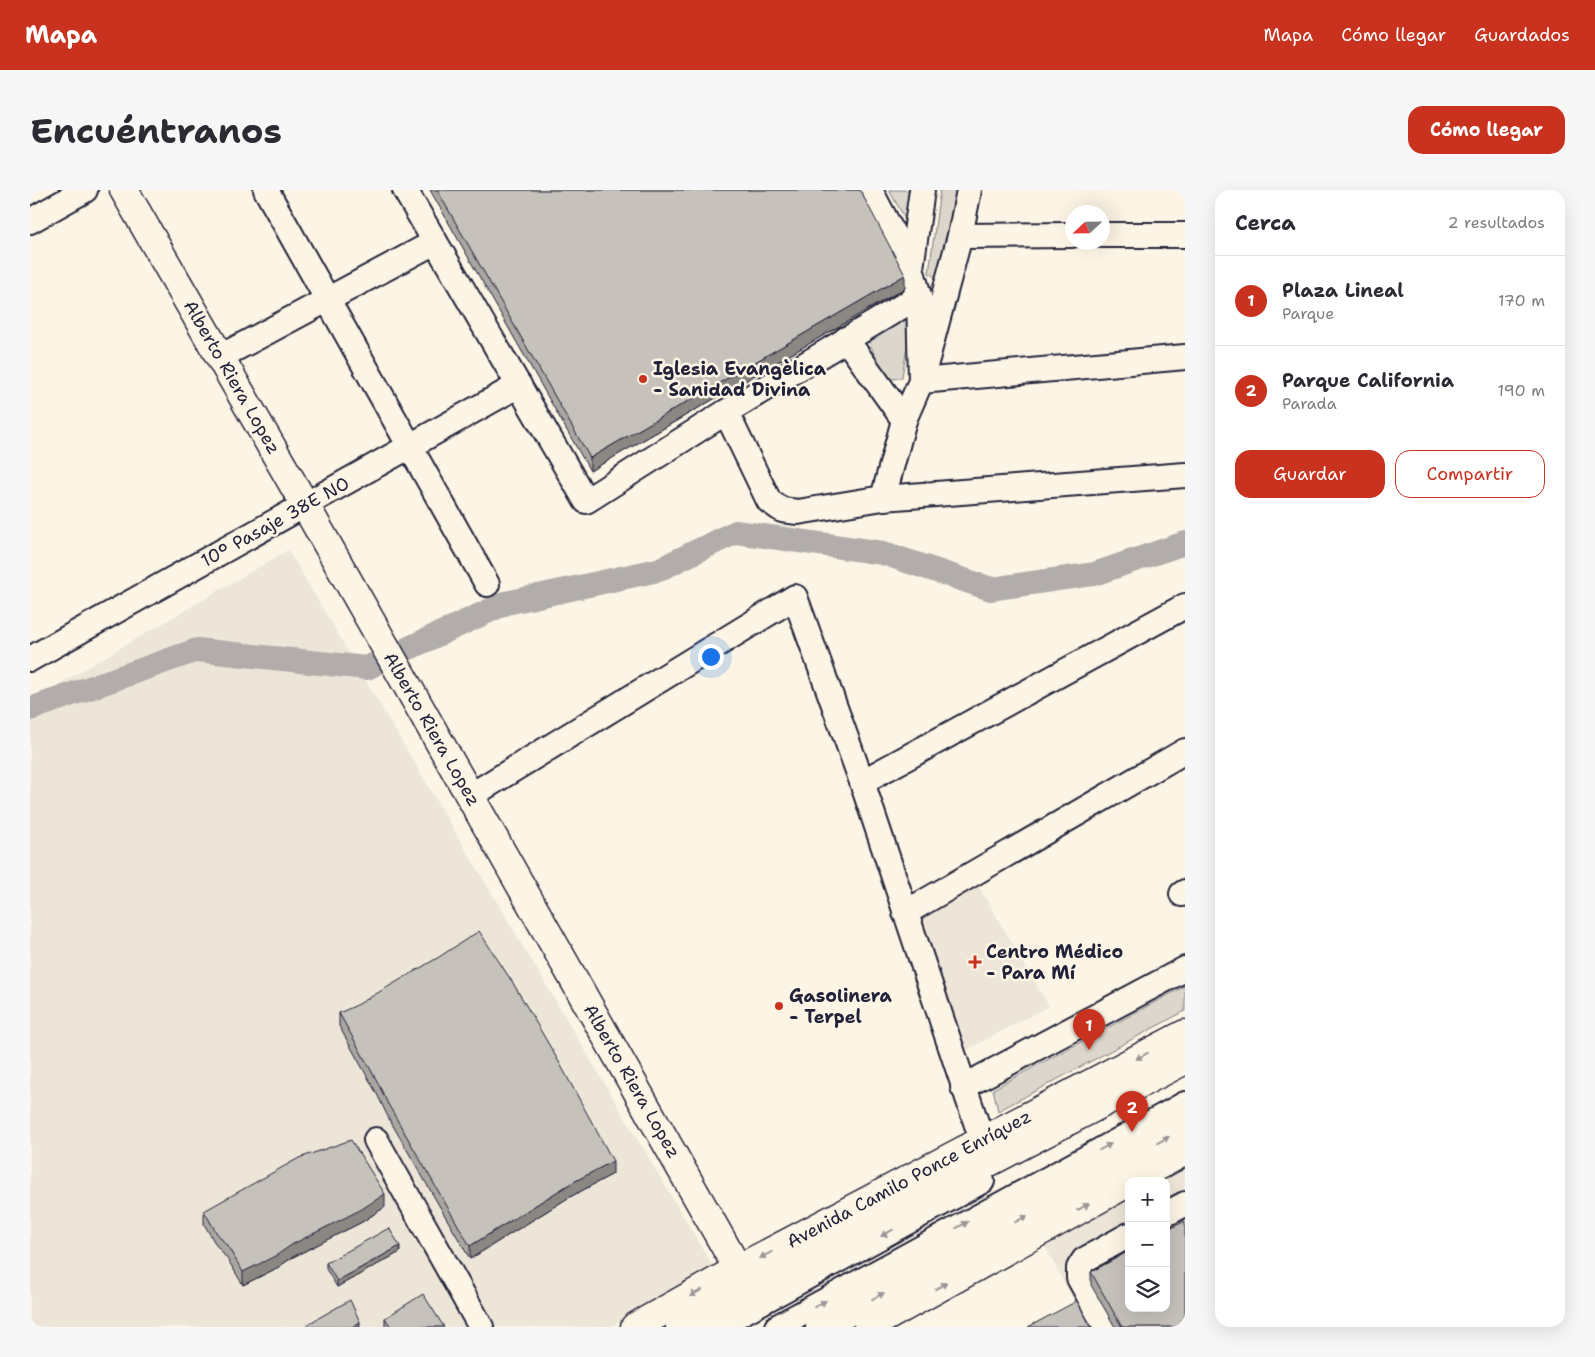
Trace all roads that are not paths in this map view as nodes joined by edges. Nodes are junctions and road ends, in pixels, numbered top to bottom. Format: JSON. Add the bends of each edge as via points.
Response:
{"nodes":[{"id":1,"x":85,"y":190,"type":"edge"},
{"id":2,"x":124,"y":190,"type":"edge"},
{"id":3,"x":266,"y":190,"type":"edge"},
{"id":4,"x":405,"y":190,"type":"edge"},
{"id":5,"x":870,"y":190,"type":"edge"},
{"id":6,"x":922,"y":190,"type":"edge"},
{"id":7,"x":968,"y":190,"type":"edge"},
{"id":8,"x":30,"y":221,"type":"edge"},
{"id":9,"x":1065,"y":235,"type":"edge"},
{"id":10,"x":1110,"y":235,"type":"edge"},
{"id":11,"x":1185,"y":235,"type":"edge"},
{"id":12,"x":960,"y":236,"type":"junction"},
{"id":13,"x":436,"y":242,"type":"junction"},
{"id":14,"x":911,"y":268,"type":"junction"},
{"id":15,"x":919,"y":296,"type":"junction"},
{"id":16,"x":327,"y":300,"type":"junction"},
{"id":17,"x":846,"y":339,"type":"junction"},
{"id":18,"x":220,"y":357,"type":"junction"},
{"id":19,"x":1185,"y":357,"type":"edge"},
{"id":20,"x":921,"y":381,"type":"junction"},
{"id":21,"x":519,"y":385,"type":"junction"},
{"id":22,"x":726,"y":412,"type":"junction"},
{"id":23,"x":904,"y":420,"type":"junction"},
{"id":24,"x":410,"y":446,"type":"junction"},
{"id":25,"x":1185,"y":476,"type":"edge"},
{"id":26,"x":883,"y":498,"type":"junction"},
{"id":27,"x":305,"y":505,"type":"junction"},
{"id":28,"x":487,"y":584,"type":"dead end"},
{"id":29,"x":1185,"y":606,"type":"edge"},
{"id":30,"x":30,"y":659,"type":"edge"},
{"id":31,"x":1185,"y":751,"type":"edge"},
{"id":32,"x":862,"y":782,"type":"junction"},
{"id":33,"x":470,"y":796,"type":"junction"},
{"id":34,"x":904,"y":913,"type":"junction"},
{"id":35,"x":1185,"y":970,"type":"edge"},
{"id":36,"x":1185,"y":1034,"type":"edge"},
{"id":37,"x":1185,"y":1060,"type":"edge"},
{"id":38,"x":1185,"y":1073,"type":"edge"},
{"id":39,"x":964,"y":1087,"type":"junction"},
{"id":40,"x":1185,"y":1104,"type":"edge"},
{"id":41,"x":1185,"y":1128,"type":"edge"},
{"id":42,"x":1033,"y":1138,"type":"junction"},
{"id":43,"x":376,"y":1140,"type":"dead end"},
{"id":44,"x":982,"y":1140,"type":"junction"},
{"id":45,"x":1185,"y":1150,"type":"edge"},
{"id":46,"x":961,"y":1176,"type":"junction"},
{"id":47,"x":1137,"y":1177,"type":"edge"},
{"id":48,"x":1125,"y":1184,"type":"edge"},
{"id":49,"x":1185,"y":1204,"type":"edge"},
{"id":50,"x":1170,"y":1212,"type":"edge"},
{"id":51,"x":1125,"y":1237,"type":"edge"},
{"id":52,"x":748,"y":1287,"type":"junction"},
{"id":53,"x":885,"y":1323,"type":"edge"},
{"id":54,"x":481,"y":1327,"type":"edge"},
{"id":55,"x":635,"y":1327,"type":"edge"},
{"id":56,"x":680,"y":1327,"type":"edge"},
{"id":57,"x":716,"y":1327,"type":"edge"},
{"id":58,"x":777,"y":1327,"type":"edge"},
{"id":59,"x":820,"y":1327,"type":"edge"},
{"id":60,"x":1106,"y":1327,"type":"edge"}],
"edges":[{"from":1,"to":8,"type":"street"},
{"from":2,"to":18,"type":"main road","name":"Alberto Riera Lopez"},
{"from":3,"to":16,"type":"street"},
{"from":4,"to":13,"type":"street"},
{"from":5,"to":14,"type":"street"},
{"from":6,"to":14,"type":"street"},
{"from":7,"to":12,"type":"street"},
{"from":9,"to":12,"type":"street"},
{"from":10,"to":11,"type":"street"},
{"from":12,"to":20,"type":"street"},
{"from":13,"to":16,"type":"street"},
{"from":13,"to":21,"type":"street"},
{"from":14,"to":15,"type":"street"},
{"from":15,"to":17,"type":"street"},
{"from":15,"to":20,"type":"street"},
{"from":16,"to":18,"type":"street"},
{"from":16,"to":24,"type":"street"},
{"from":17,"to":22,"type":"street"},
{"from":17,"to":23,"type":"street"},
{"from":18,"to":27,"type":"main road","name":"Alberto Riera Lopez"},
{"from":19,"to":20,"type":"street"},
{"from":20,"to":23,"type":"street"},
{"from":21,"to":22,"type":"street","via":[[586,501]]},
{"from":21,"to":24,"type":"street","name":"10° Pasaje 38E NO"},
{"from":22,"to":26,"type":"street","via":[[769,501],[782,510],[798,512]]},
{"from":23,"to":26,"type":"street"},
{"from":24,"to":27,"type":"street","name":"10° Pasaje 38E NO"},
{"from":24,"to":28,"type":"street"},
{"from":25,"to":26,"type":"street"},
{"from":27,"to":30,"type":"street","name":"10° Pasaje 38E NO"},
{"from":27,"to":33,"type":"main road","name":"Alberto Riera Lopez"},
{"from":29,"to":32,"type":"street"},
{"from":31,"to":34,"type":"street"},
{"from":32,"to":33,"type":"street","via":[[795,597]]},
{"from":32,"to":34,"type":"street"},
{"from":33,"to":52,"type":"main road","name":"Alberto Riera Lopez"},
{"from":34,"to":39,"type":"street"},
{"from":35,"to":39,"type":"street"},
{"from":36,"to":44,"type":"main road","name":"Avenida Camilo Ponce Enríquez","one_way":true},
{"from":37,"to":42,"type":"main road","name":"Avenida Camilo Ponce Enríquez"},
{"from":38,"to":52,"type":"street","name":"Avenida Camilo Ponce Enríquez","one_way":true,"via":[[1068,1134]]},
{"from":39,"to":44,"type":"street"},
{"from":58,"to":40,"type":"street","one_way":true},
{"from":59,"to":41,"type":"main road","one_way":true},
{"from":42,"to":44,"type":"main road"},
{"from":42,"to":46,"type":"main road","name":"Avenida Camilo Ponce Enríquez"},
{"from":43,"to":54,"type":"street"},
{"from":44,"to":46,"type":"main road"},
{"from":44,"to":52,"type":"main road","name":"Avenida Camilo Ponce Enríquez","one_way":true},
{"from":45,"to":47,"type":"main road"},
{"from":46,"to":52,"type":"main road","name":"Avenida Camilo Ponce Enríquez"},
{"from":53,"to":48,"type":"main road","one_way":true},
{"from":49,"to":50,"type":"street"},
{"from":51,"to":60,"type":"street","via":[[1084,1260],[1079,1268],[1079,1278]]},
{"from":52,"to":55,"type":"main road","name":"Avenida Camilo Ponce Enríquez","one_way":true},
{"from":52,"to":56,"type":"main road","name":"Avenida Camilo Ponce Enríquez"},
{"from":52,"to":57,"type":"street","name":"Avenida Camilo Ponce Enríquez"}]}
